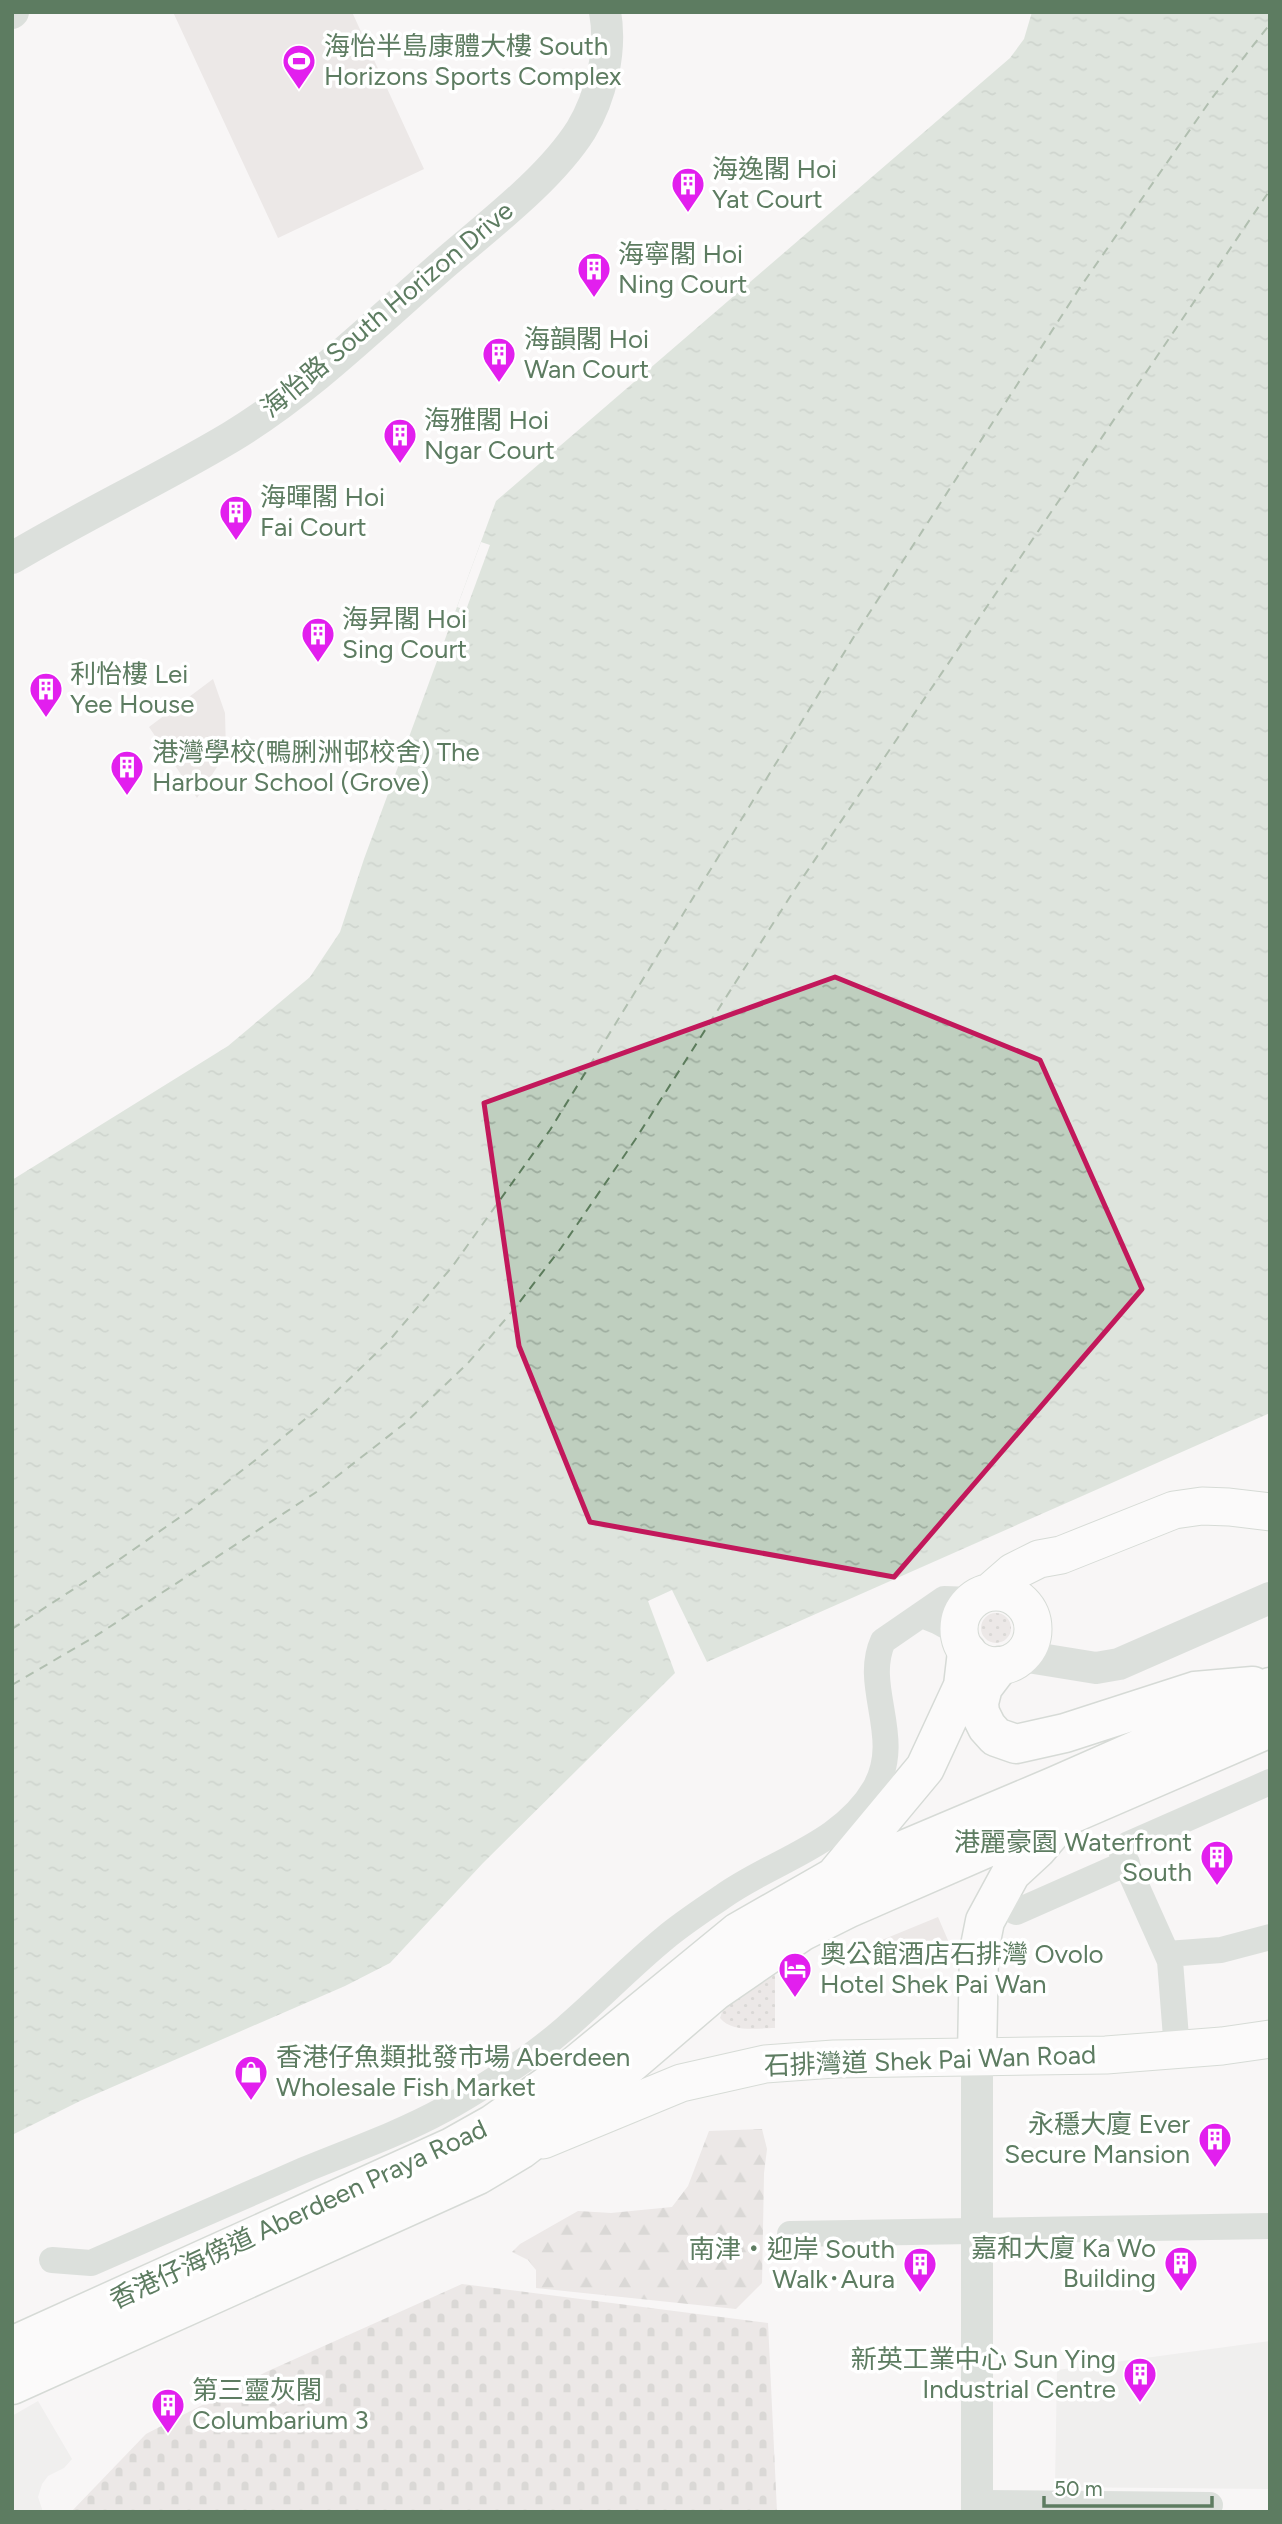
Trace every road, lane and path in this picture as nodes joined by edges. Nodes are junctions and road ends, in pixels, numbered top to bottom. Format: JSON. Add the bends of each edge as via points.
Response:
{"nodes":[{"id":1,"x":605,"y":12,"type":"edge"},
{"id":2,"x":12,"y":558,"type":"edge"},
{"id":3,"x":1270,"y":1512,"type":"edge"},
{"id":4,"x":1061,"y":1555,"type":"junction"},
{"id":5,"x":982,"y":1596,"type":"junction"},
{"id":6,"x":1270,"y":1598,"type":"edge"},
{"id":7,"x":922,"y":1615,"type":"junction"},
{"id":8,"x":1002,"y":1643,"type":"junction"},
{"id":9,"x":1270,"y":1685,"type":"edge"},
{"id":10,"x":1270,"y":1728,"type":"edge"},
{"id":11,"x":1270,"y":1782,"type":"edge"},
{"id":12,"x":1062,"y":1818,"type":"junction"},
{"id":13,"x":1127,"y":1863,"type":"junction"},
{"id":14,"x":836,"y":1876,"type":"junction"},
{"id":15,"x":1016,"y":1912,"type":"dead end"},
{"id":16,"x":1270,"y":1937,"type":"edge"},
{"id":17,"x":1167,"y":1954,"type":"junction"},
{"id":18,"x":1270,"y":2039,"type":"edge"},
{"id":19,"x":1177,"y":2050,"type":"junction"},
{"id":20,"x":977,"y":2056,"type":"junction"},
{"id":21,"x":520,"y":2150,"type":"junction"},
{"id":22,"x":1270,"y":2227,"type":"edge"},
{"id":23,"x":978,"y":2233,"type":"junction"},
{"id":24,"x":790,"y":2234,"type":"dead end"},
{"id":25,"x":52,"y":2260,"type":"dead end"},
{"id":26,"x":12,"y":2346,"type":"edge"},
{"id":27,"x":12,"y":2385,"type":"edge"},
{"id":28,"x":1210,"y":2505,"type":"dead end"},
{"id":29,"x":977,"y":2507,"type":"edge"}],
"edges":[{"from":1,"to":2,"type":"street","name":"海怡路 South Horizon Drive","via":[[607,45],[594,102],[565,152],[521,197],[289,397],[232,437]]},
{"from":3,"to":4,"type":"main road","via":[[1202,1506],[1174,1510]]},
{"from":4,"to":5,"type":"main road","via":[[1039,1559],[1013,1572]]},
{"from":4,"to":8,"type":"main road"},
{"from":5,"to":7,"type":"street","via":[[944,1599]]},
{"from":5,"to":8,"type":"main road","via":[[964,1610]]},
{"from":5,"to":8,"type":"main road","via":[[1001,1592],[1025,1605]]},
{"from":6,"to":8,"type":"street","via":[[1119,1664],[1096,1668],[1062,1662],[1048,1651]]},
{"from":7,"to":8,"type":"street"},
{"from":7,"to":25,"type":"street","via":[[883,1641],[879,1650],[877,1679],[886,1752],[874,1790],[852,1816],[813,1846],[727,1893],[666,1936],[549,2040],[443,2110],[90,2263]]},
{"from":8,"to":9,"type":"main road","via":[[983,1687],[980,1713],[996,1737],[1016,1744],[1195,1691]]},
{"from":8,"to":14,"type":"main road","via":[[963,1686],[925,1768]]},
{"from":9,"to":14,"type":"main road","name":"香港仔海傍道 Aberdeen Praya Road","via":[[1205,1720]]},
{"from":10,"to":12,"type":"main road","name":"香港仔海傍道 Aberdeen Praya Road"},
{"from":11,"to":13,"type":"street","via":[[1127,1845],[1122,1854]]},
{"from":12,"to":20,"type":"main road","via":[[1011,1873],[985,1921],[979,1951]]},
{"from":12,"to":21,"type":"main road","name":"香港仔海傍道 Aberdeen Praya Road","via":[[801,1932],[715,1991],[603,2087]]},
{"from":13,"to":15,"type":"street"},
{"from":13,"to":17,"type":"street"},
{"from":14,"to":26,"type":"main road","name":"香港仔海傍道 Aberdeen Praya Road","via":[[738,1932],[571,2069],[493,2124],[452,2147]]},
{"from":16,"to":17,"type":"street","via":[[1221,1950]]},
{"from":17,"to":19,"type":"street"},
{"from":18,"to":19,"type":"main road","name":"石排灣道 Shek Pai Wan Road"},
{"from":19,"to":20,"type":"main road","name":"石排灣道 Shek Pai Wan Road"},
{"from":20,"to":21,"type":"main road","name":"石排灣道 Shek Pai Wan Road","via":[[750,2066],[681,2083]]},
{"from":20,"to":23,"type":"street"},
{"from":21,"to":27,"type":"main road","name":"香港仔海傍道 Aberdeen Praya Road","via":[[436,2195]]},
{"from":22,"to":23,"type":"street"},
{"from":23,"to":24,"type":"street"},
{"from":23,"to":29,"type":"street"},
{"from":28,"to":29,"type":"street"}]}
